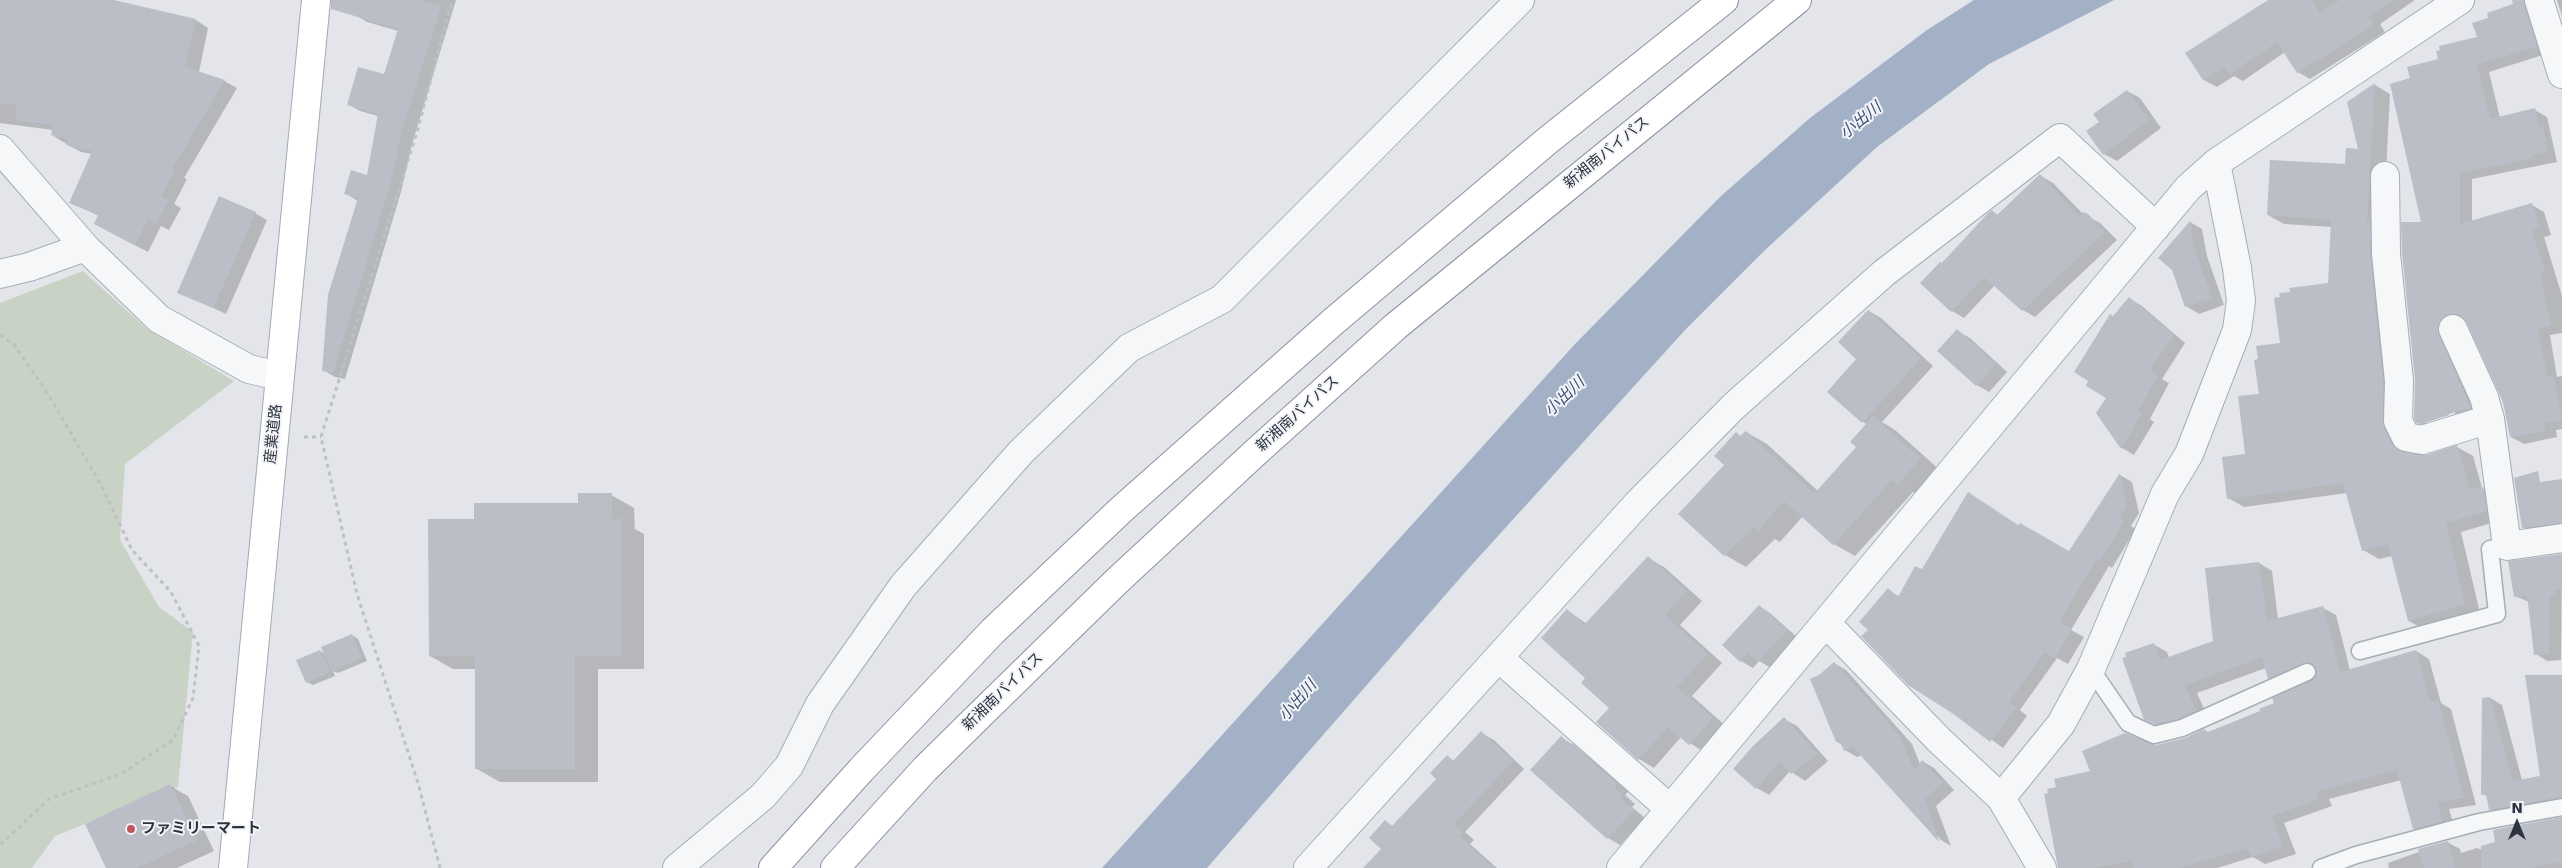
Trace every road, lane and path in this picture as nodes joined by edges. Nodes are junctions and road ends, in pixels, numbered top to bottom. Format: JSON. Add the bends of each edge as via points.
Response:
{"nodes":[{"id":1,"x":316,"y":0,"type":"edge"},
{"id":2,"x":452,"y":0,"type":"edge"},
{"id":3,"x":1520,"y":0,"type":"edge"},
{"id":4,"x":1724,"y":0,"type":"edge"},
{"id":5,"x":1797,"y":0,"type":"edge"},
{"id":6,"x":2460,"y":0,"type":"edge"},
{"id":7,"x":2539,"y":0,"type":"edge"},
{"id":8,"x":2562,"y":74,"type":"edge"},
{"id":9,"x":0,"y":149,"type":"edge"},
{"id":10,"x":2216,"y":164,"type":"junction"},
{"id":11,"x":2385,"y":176,"type":"dead end"},
{"id":12,"x":2156,"y":227,"type":"junction"},
{"id":13,"x":85,"y":247,"type":"junction"},
{"id":14,"x":0,"y":274,"type":"edge"},
{"id":15,"x":2453,"y":329,"type":"dead end"},
{"id":16,"x":0,"y":335,"type":"edge"},
{"id":17,"x":279,"y":376,"type":"junction"},
{"id":18,"x":2490,"y":419,"type":"junction"},
{"id":19,"x":2562,"y":538,"type":"edge"},
{"id":20,"x":2507,"y":546,"type":"junction"},
{"id":21,"x":1826,"y":622,"type":"junction"},
{"id":22,"x":2360,"y":651,"type":"dead end"},
{"id":23,"x":1499,"y":658,"type":"junction"},
{"id":24,"x":2091,"y":669,"type":"junction"},
{"id":25,"x":2306,"y":672,"type":"dead end"},
{"id":26,"x":2001,"y":798,"type":"junction"},
{"id":27,"x":2562,"y":807,"type":"edge"},
{"id":28,"x":1670,"y":809,"type":"junction"},
{"id":29,"x":0,"y":845,"type":"edge"},
{"id":30,"x":233,"y":868,"type":"edge"},
{"id":31,"x":440,"y":868,"type":"edge"},
{"id":32,"x":677,"y":868,"type":"edge"},
{"id":33,"x":773,"y":868,"type":"edge"},
{"id":34,"x":835,"y":868,"type":"edge"},
{"id":35,"x":1308,"y":868,"type":"edge"},
{"id":36,"x":1621,"y":868,"type":"edge"},
{"id":37,"x":2042,"y":868,"type":"edge"},
{"id":38,"x":2321,"y":868,"type":"edge"}],
"edges":[{"from":1,"to":17,"type":"main road","name":"産業道路"},
{"from":2,"to":31,"type":"path","via":[[417,132],[321,437],[357,594],[418,783]]},
{"from":3,"to":32,"type":"street","via":[[1222,299],[1129,348],[1021,452],[903,586],[820,704],[790,766],[763,796]]},
{"from":4,"to":33,"type":"main road","via":[[1546,141],[1334,321],[1122,510],[993,631]]},
{"from":5,"to":34,"type":"main road","name":"新湘南バイパス","via":[[1396,326],[1264,445],[988,706],[925,769]]},
{"from":6,"to":10,"type":"street"},
{"from":7,"to":8,"type":"street"},
{"from":9,"to":13,"type":"street"},
{"from":10,"to":12,"type":"street","via":[[2188,188]]},
{"from":10,"to":24,"type":"street","via":[[2237,268],[2241,302],[2237,330],[2189,454],[2165,494]]},
{"from":11,"to":18,"type":"street","via":[[2386,254],[2399,381],[2398,421],[2406,437],[2422,440]]},
{"from":12,"to":21,"type":"street"},
{"from":12,"to":23,"type":"street","via":[[2060,138],[1884,273],[1734,406],[1640,501]]},
{"from":13,"to":14,"type":"street"},
{"from":13,"to":17,"type":"street","via":[[159,318],[249,369]]},
{"from":15,"to":18,"type":"street","via":[[2484,397]]},
{"from":16,"to":29,"type":"path","via":[[14,345],[43,386],[99,481],[132,550],[171,592],[200,646],[194,698],[173,740],[121,774],[48,799]]},
{"from":17,"to":30,"type":"main road","name":"産業道路"},
{"from":18,"to":20,"type":"street"},
{"from":19,"to":20,"type":"street"},
{"from":20,"to":22,"type":"lane","via":[[2490,549],[2497,614]]},
{"from":21,"to":26,"type":"street","via":[[1939,740]]},
{"from":21,"to":28,"type":"street"},
{"from":23,"to":28,"type":"street"},
{"from":23,"to":35,"type":"street"},
{"from":24,"to":25,"type":"lane","via":[[2128,723],[2154,734],[2182,728]]},
{"from":24,"to":26,"type":"street","via":[[2061,724]]},
{"from":26,"to":37,"type":"street"},
{"from":27,"to":38,"type":"lane","via":[[2479,822],[2356,855]]},
{"from":28,"to":36,"type":"street"}]}
